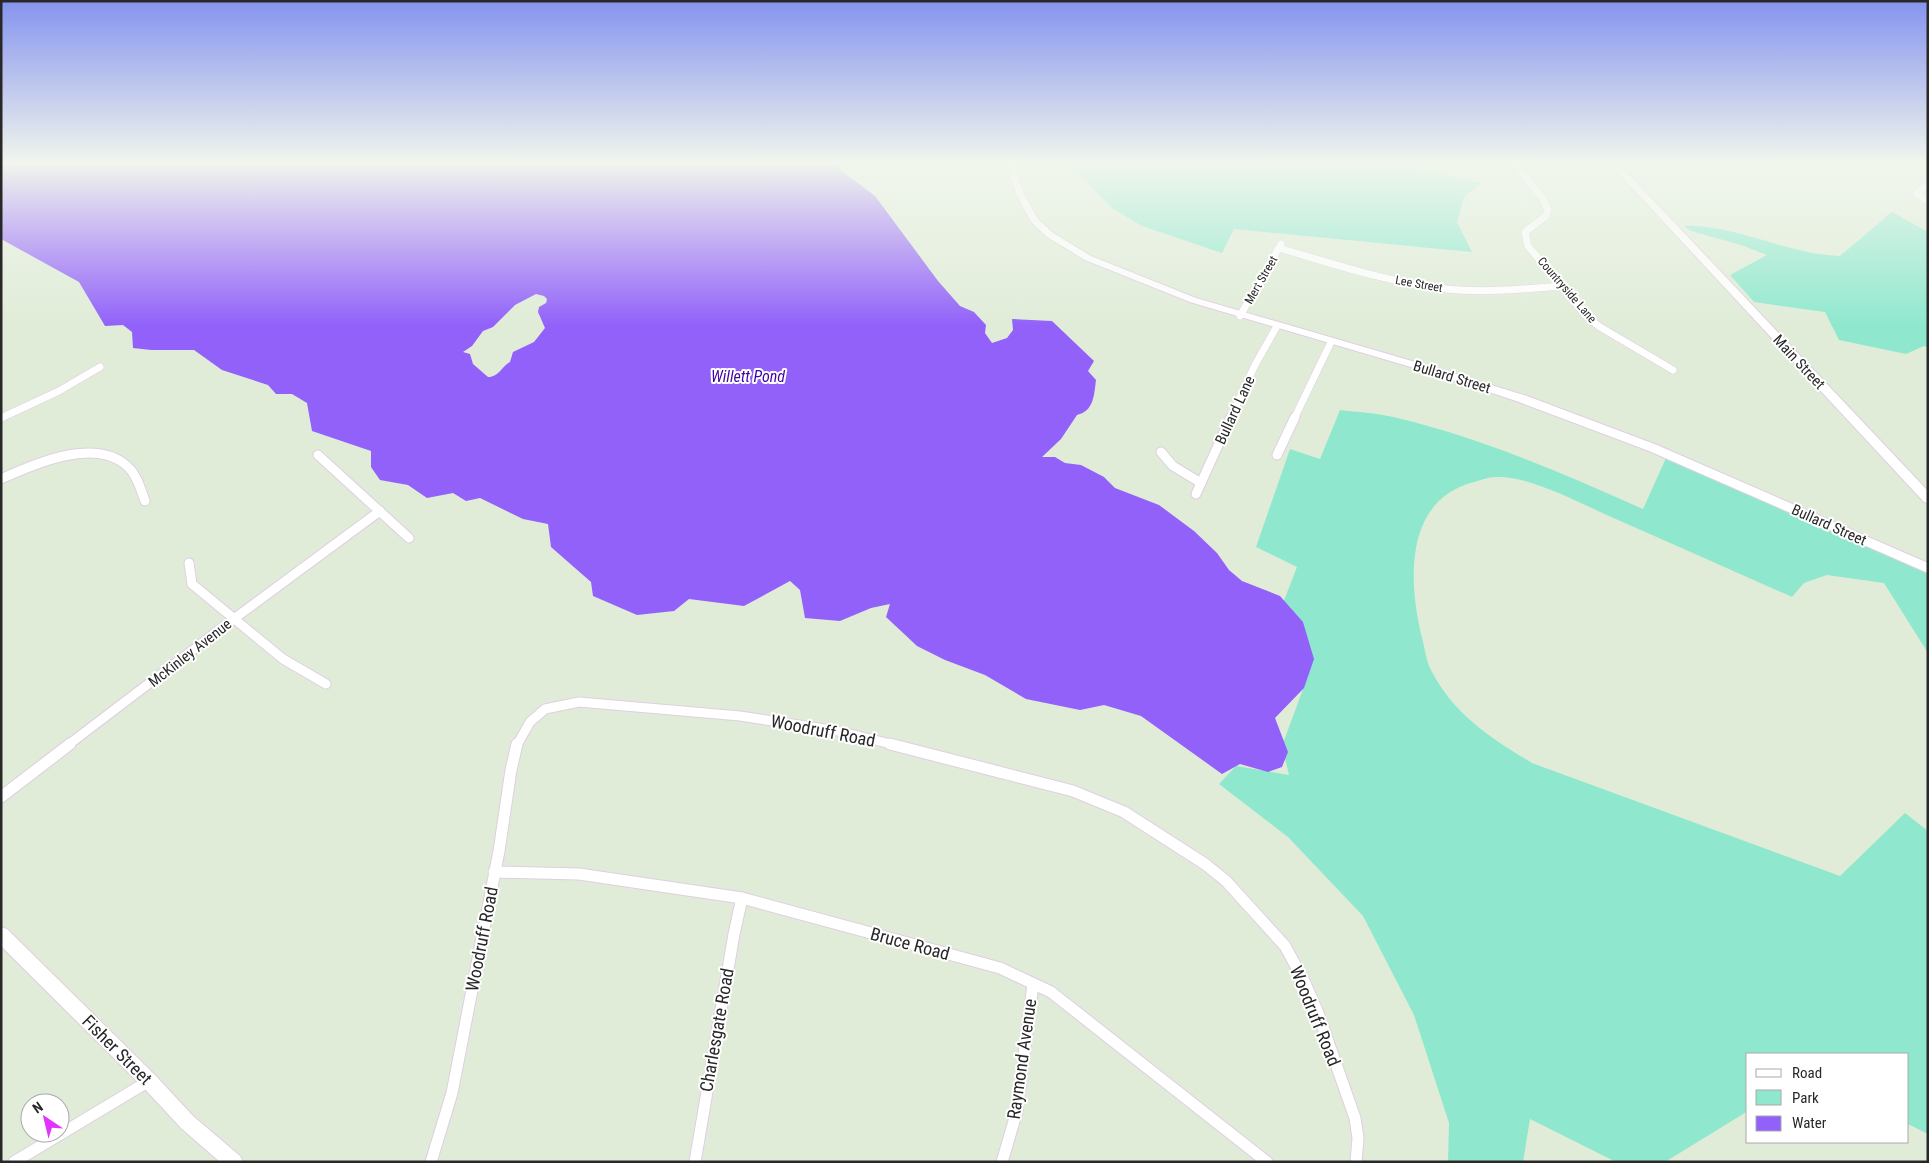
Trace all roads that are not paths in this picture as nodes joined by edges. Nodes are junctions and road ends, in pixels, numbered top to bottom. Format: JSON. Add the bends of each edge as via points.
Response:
{"nodes":[{"id":1,"x":1031,"y":217,"type":"edge"},
{"id":2,"x":1544,"y":217,"type":"edge"},
{"id":3,"x":1664,"y":217,"type":"edge"},
{"id":4,"x":1280,"y":246,"type":"joint"},
{"id":5,"x":1562,"y":286,"type":"junction"},
{"id":6,"x":1240,"y":316,"type":"junction"},
{"id":7,"x":1277,"y":326,"type":"junction"},
{"id":8,"x":1331,"y":342,"type":"junction"},
{"id":9,"x":100,"y":367,"type":"dead end"},
{"id":10,"x":1673,"y":370,"type":"dead end"},
{"id":11,"x":1,"y":418,"type":"edge"},
{"id":12,"x":1161,"y":452,"type":"dead end"},
{"id":13,"x":318,"y":455,"type":"dead end"},
{"id":14,"x":1277,"y":455,"type":"dead end"},
{"id":15,"x":1,"y":479,"type":"edge"},
{"id":16,"x":1201,"y":482,"type":"junction"},
{"id":17,"x":1196,"y":494,"type":"dead end"},
{"id":18,"x":1928,"y":499,"type":"edge"},
{"id":19,"x":145,"y":501,"type":"dead end"},
{"id":20,"x":380,"y":511,"type":"junction"},
{"id":21,"x":409,"y":538,"type":"dead end"},
{"id":22,"x":189,"y":563,"type":"dead end"},
{"id":23,"x":1928,"y":568,"type":"edge"},
{"id":24,"x":235,"y":618,"type":"junction"},
{"id":25,"x":326,"y":684,"type":"dead end"},
{"id":26,"x":1,"y":797,"type":"edge"},
{"id":27,"x":494,"y":872,"type":"junction"},
{"id":28,"x":742,"y":898,"type":"junction"},
{"id":29,"x":1,"y":935,"type":"edge"},
{"id":30,"x":1033,"y":984,"type":"junction"},
{"id":31,"x":149,"y":1081,"type":"junction"},
{"id":32,"x":14,"y":1162,"type":"edge"},
{"id":33,"x":234,"y":1162,"type":"edge"},
{"id":34,"x":431,"y":1162,"type":"edge"},
{"id":35,"x":694,"y":1162,"type":"edge"},
{"id":36,"x":1002,"y":1162,"type":"edge"},
{"id":37,"x":1267,"y":1162,"type":"edge"},
{"id":38,"x":1356,"y":1162,"type":"edge"}],
"edges":[{"from":1,"to":6,"type":"main road","name":"Bullard Street","via":[[1074,251]]},
{"from":2,"to":5,"type":"street","name":"Countryside Lane","via":[[1528,228],[1525,238],[1528,246]]},
{"from":3,"to":18,"type":"main road","name":"Main Street"},
{"from":4,"to":5,"type":"street","name":"Lee Street","via":[[1382,277],[1433,288]]},
{"from":4,"to":6,"type":"street","name":"Mert Street"},
{"from":5,"to":10,"type":"street","name":"Countryside Lane","via":[[1587,318]]},
{"from":6,"to":7,"type":"main road","name":"Bullard Street"},
{"from":7,"to":8,"type":"main road","name":"Bullard Street"},
{"from":7,"to":16,"type":"street","name":"Bullard Lane","via":[[1255,365]]},
{"from":8,"to":14,"type":"street"},
{"from":8,"to":23,"type":"main road","name":"Bullard Street","via":[[1514,396],[1653,448]]},
{"from":9,"to":11,"type":"street","via":[[59,391]]},
{"from":12,"to":16,"type":"street","via":[[1178,469]]},
{"from":13,"to":20,"type":"street"},
{"from":15,"to":19,"type":"street","via":[[61,457],[101,453],[130,468]]},
{"from":16,"to":17,"type":"street","name":"Bullard Lane"},
{"from":20,"to":21,"type":"street"},
{"from":20,"to":24,"type":"street","name":"McKinley Avenue"},
{"from":22,"to":24,"type":"street","via":[[192,584]]},
{"from":24,"to":25,"type":"street","via":[[283,659]]},
{"from":24,"to":26,"type":"street","name":"McKinley Avenue"},
{"from":27,"to":28,"type":"street","name":"Bruce Road","via":[[579,874]]},
{"from":27,"to":34,"type":"street","name":"Woodruff Road","via":[[452,1093]]},
{"from":27,"to":38,"type":"street","name":"Woodruff Road","via":[[512,770],[523,732],[545,709],[579,702],[740,716],[838,731],[1073,791],[1124,812],[1205,864],[1226,881],[1285,946],[1318,1013],[1354,1118],[1358,1138]]},
{"from":28,"to":30,"type":"street","name":"Bruce Road","via":[[1000,968]]},
{"from":28,"to":35,"type":"street","name":"Charlesgate Road"},
{"from":29,"to":31,"type":"main road","name":"Fisher Street"},
{"from":30,"to":36,"type":"street","name":"Raymond Avenue","via":[[1017,1111]]},
{"from":30,"to":37,"type":"street","name":"Bruce Road","via":[[1051,992]]},
{"from":31,"to":32,"type":"street"},
{"from":31,"to":33,"type":"main road","name":"Fisher Street","via":[[187,1122]]}]}
